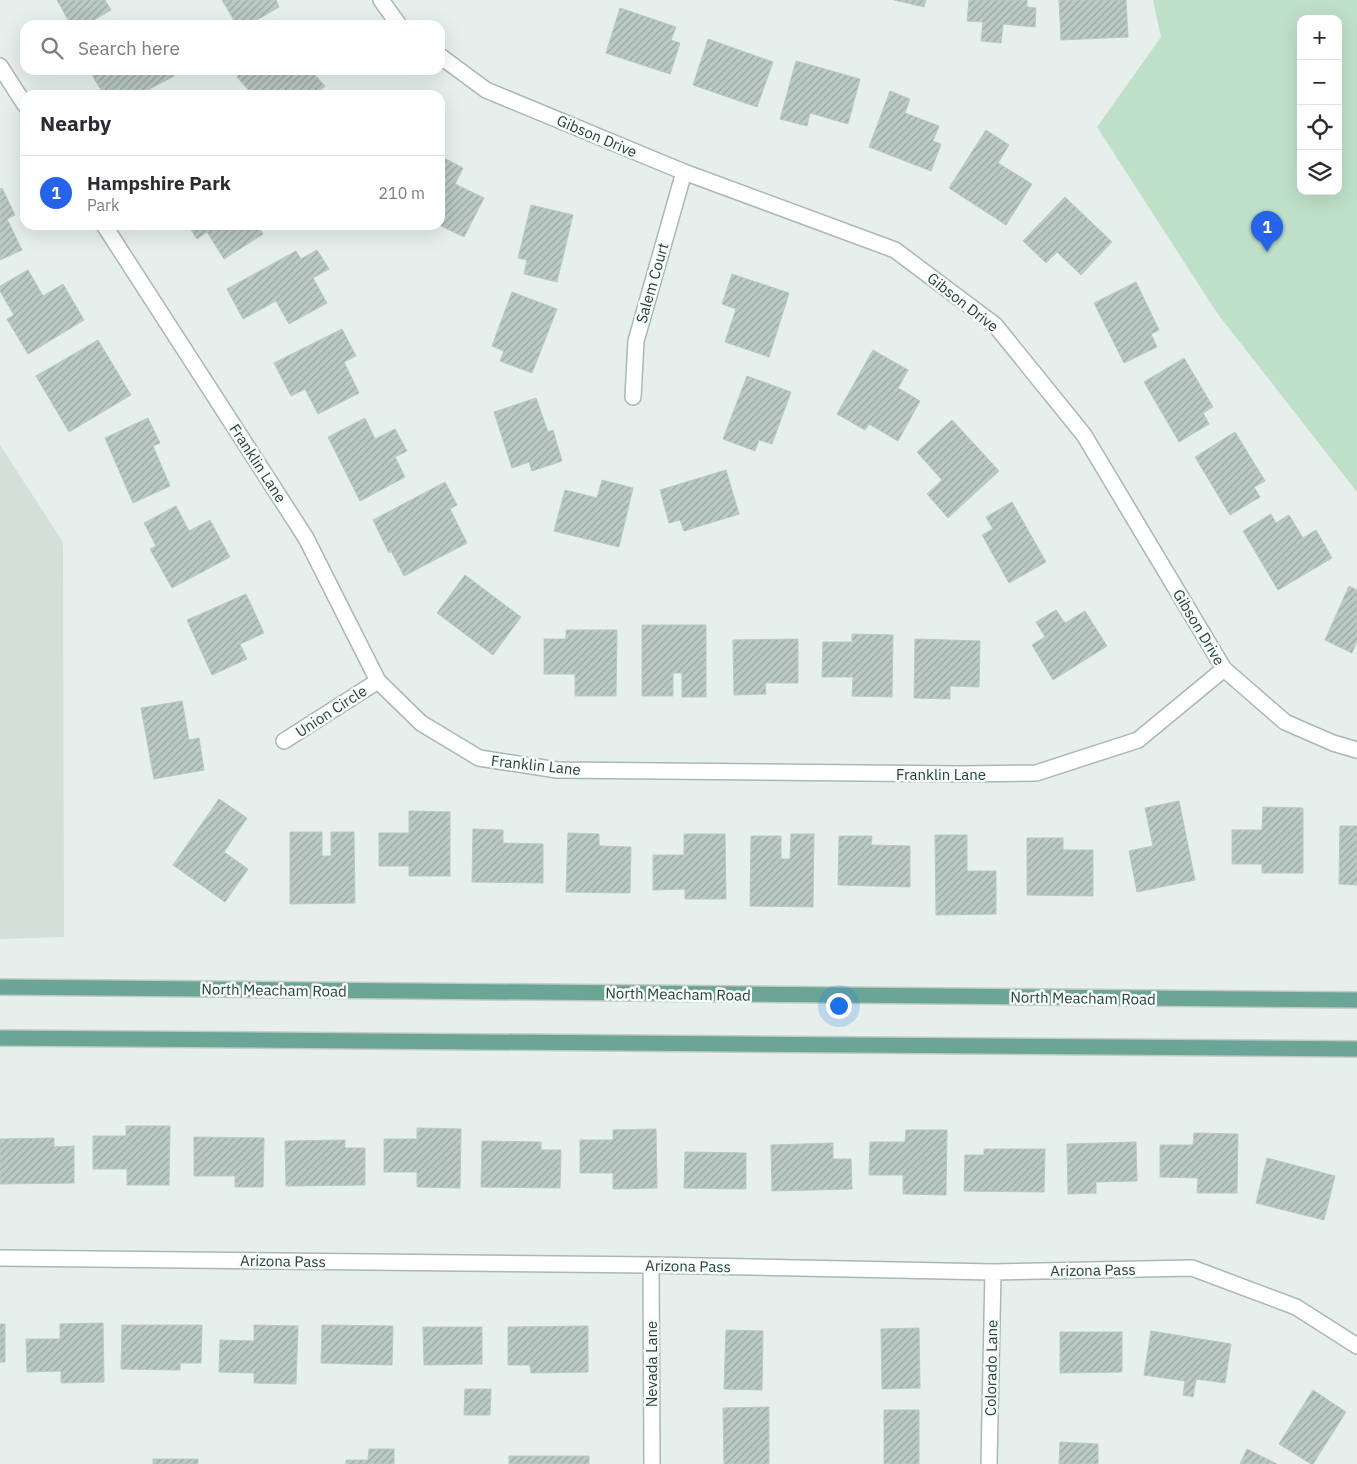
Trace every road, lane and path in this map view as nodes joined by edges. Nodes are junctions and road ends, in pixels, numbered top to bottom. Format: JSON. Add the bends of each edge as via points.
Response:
{"nodes":[{"id":1,"x":381,"y":0,"type":"edge"},
{"id":2,"x":395,"y":20,"type":"edge"},
{"id":3,"x":445,"y":60,"type":"edge"},
{"id":4,"x":0,"y":66,"type":"edge"},
{"id":5,"x":20,"y":97,"type":"edge"},
{"id":6,"x":684,"y":172,"type":"junction"},
{"id":7,"x":107,"y":230,"type":"edge"},
{"id":8,"x":633,"y":397,"type":"dead end"},
{"id":9,"x":1224,"y":669,"type":"junction"},
{"id":10,"x":378,"y":681,"type":"junction"},
{"id":11,"x":284,"y":741,"type":"dead end"},
{"id":12,"x":1357,"y":750,"type":"edge"},
{"id":13,"x":0,"y":987,"type":"edge"},
{"id":14,"x":1357,"y":1000,"type":"edge"},
{"id":15,"x":0,"y":1038,"type":"edge"},
{"id":16,"x":1357,"y":1049,"type":"edge"},
{"id":17,"x":0,"y":1258,"type":"edge"},
{"id":18,"x":650,"y":1265,"type":"junction"},
{"id":19,"x":993,"y":1272,"type":"junction"},
{"id":20,"x":1357,"y":1346,"type":"edge"},
{"id":21,"x":652,"y":1464,"type":"edge"},
{"id":22,"x":989,"y":1464,"type":"edge"}],
"edges":[{"from":1,"to":2,"type":"street"},
{"from":3,"to":6,"type":"street","name":"Gibson Drive","via":[[486,90]]},
{"from":4,"to":5,"type":"street"},
{"from":6,"to":8,"type":"street","name":"Salem Court","via":[[636,341]]},
{"from":6,"to":9,"type":"street","name":"Gibson Drive","via":[[895,250],[995,325],[1084,435]]},
{"from":7,"to":10,"type":"street","name":"Franklin Lane","via":[[306,538]]},
{"from":9,"to":10,"type":"street","name":"Franklin Lane","via":[[1138,740],[1036,773],[557,770],[480,758],[421,723]]},
{"from":9,"to":12,"type":"street","name":"Gibson Drive","via":[[1285,722]]},
{"from":10,"to":11,"type":"street","name":"Union Circle"},
{"from":13,"to":14,"type":"main road","name":"North Meacham Road"},
{"from":15,"to":16,"type":"main road"},
{"from":17,"to":18,"type":"street","name":"Arizona Pass"},
{"from":18,"to":19,"type":"street","name":"Arizona Pass"},
{"from":18,"to":21,"type":"street","name":"Nevada Lane"},
{"from":19,"to":20,"type":"street","name":"Arizona Pass","via":[[1192,1268],[1296,1306]]},
{"from":19,"to":22,"type":"street","name":"Colorado Lane"}]}
